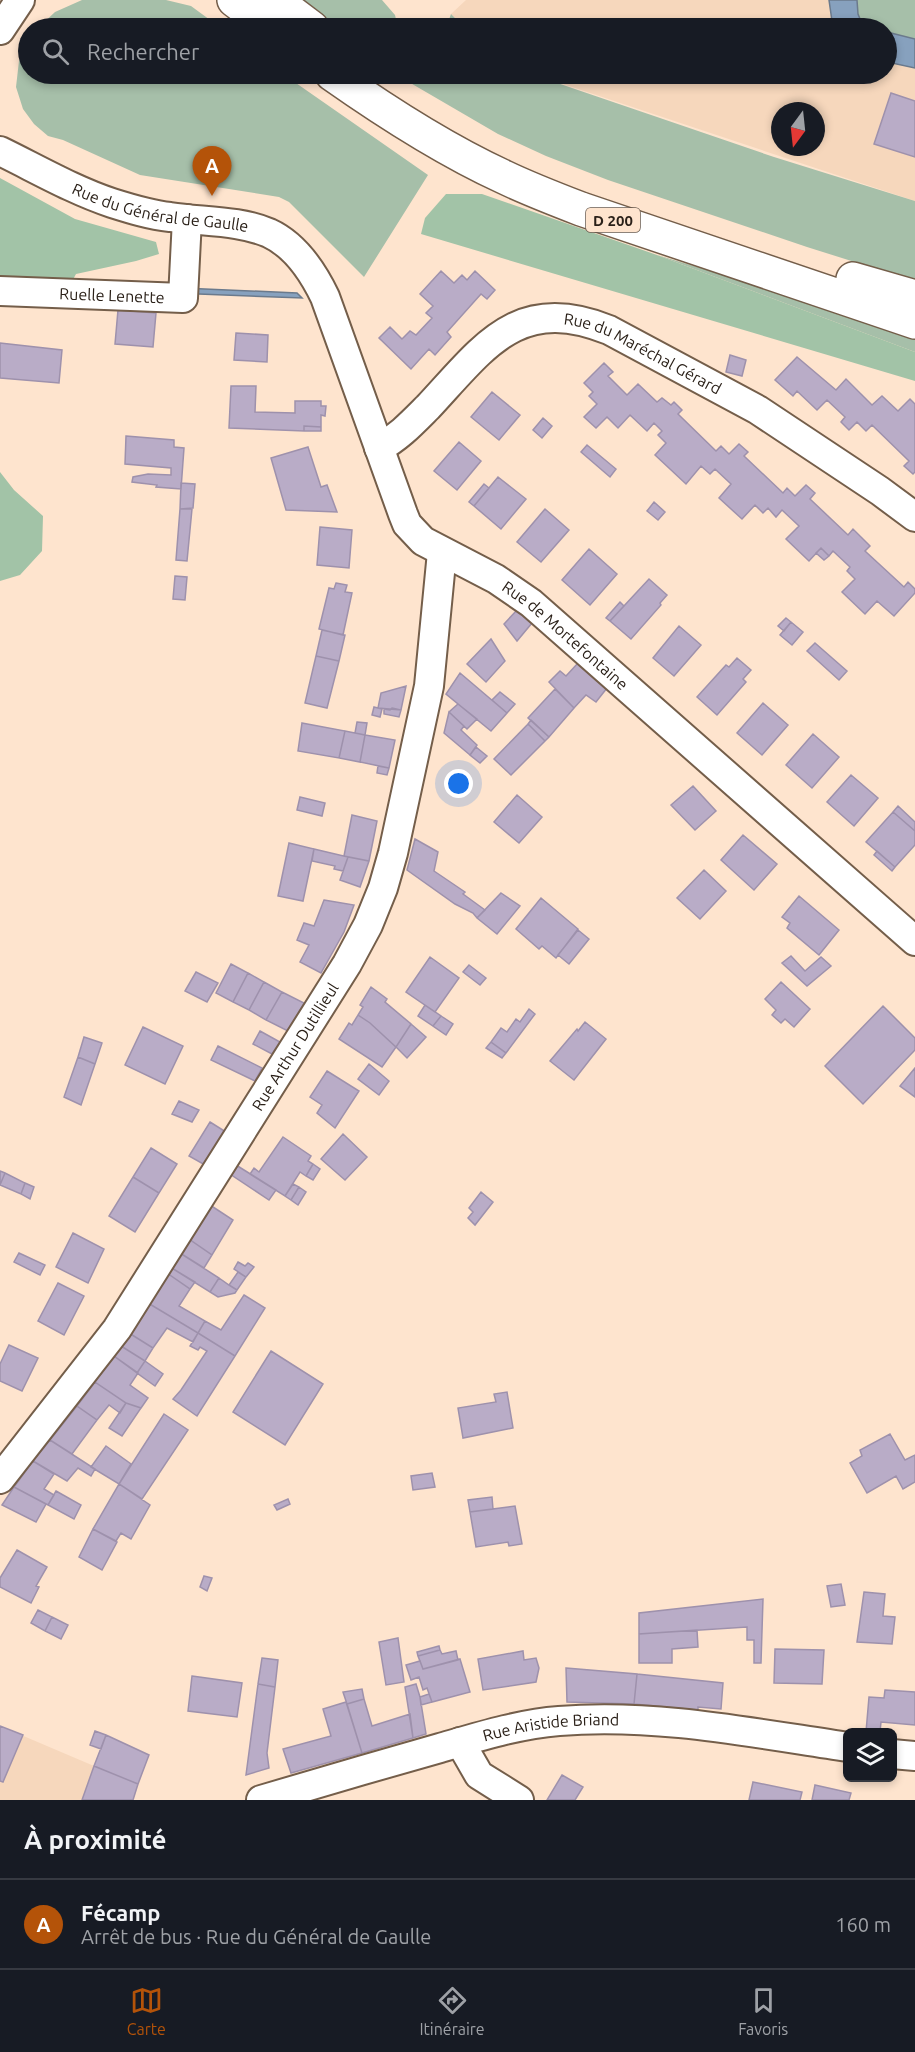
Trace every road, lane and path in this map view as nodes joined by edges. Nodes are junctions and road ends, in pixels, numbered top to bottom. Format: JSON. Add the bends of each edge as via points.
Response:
{"nodes":[{"id":1,"x":20,"y":0,"type":"edge"},
{"id":2,"x":234,"y":0,"type":"edge"},
{"id":3,"x":275,"y":0,"type":"edge"},
{"id":4,"x":258,"y":18,"type":"edge"},
{"id":5,"x":299,"y":18,"type":"edge"},
{"id":6,"x":0,"y":30,"type":"edge"},
{"id":7,"x":347,"y":84,"type":"edge"},
{"id":8,"x":387,"y":84,"type":"edge"},
{"id":9,"x":0,"y":151,"type":"edge"},
{"id":10,"x":187,"y":219,"type":"junction"},
{"id":11,"x":312,"y":274,"type":"joint"},
{"id":12,"x":0,"y":291,"type":"edge"},
{"id":13,"x":915,"y":297,"type":"edge"},
{"id":14,"x":915,"y":322,"type":"edge"},
{"id":15,"x":379,"y":448,"type":"junction"},
{"id":16,"x":915,"y":517,"type":"edge"},
{"id":17,"x":442,"y":552,"type":"junction"},
{"id":18,"x":915,"y":941,"type":"edge"},
{"id":19,"x":0,"y":1479,"type":"edge"},
{"id":20,"x":460,"y":1742,"type":"junction"},
{"id":21,"x":843,"y":1746,"type":"edge"},
{"id":22,"x":897,"y":1754,"type":"edge"},
{"id":23,"x":915,"y":1756,"type":"edge"},
{"id":24,"x":261,"y":1800,"type":"edge"},
{"id":25,"x":519,"y":1800,"type":"edge"}],
"edges":[{"from":1,"to":6,"type":"street"},
{"from":2,"to":4,"type":"main road"},
{"from":3,"to":5,"type":"main road"},
{"from":7,"to":14,"type":"main road","number":"D 200","via":[[437,142],[529,188],[580,209]]},
{"from":8,"to":13,"type":"main road","number":"D 200","via":[[447,123],[542,171],[785,257]]},
{"from":9,"to":10,"type":"street","name":"Rue du Général de Gaulle","via":[[93,195],[150,214]]},
{"from":10,"to":11,"type":"street","name":"Rue du Général de Gaulle","via":[[247,226],[270,234],[292,250]]},
{"from":10,"to":12,"type":"street","name":"Ruelle Lenette","via":[[183,298]]},
{"from":11,"to":15,"type":"street","name":"Rue de Mortefontaine","via":[[325,297]]},
{"from":15,"to":16,"type":"street","name":"Rue du Maréchal Gérard","via":[[402,434],[483,348],[507,330],[533,319],[558,317],[609,330],[758,410]]},
{"from":15,"to":17,"type":"street","name":"Rue de Mortefontaine","via":[[407,524],[423,541]]},
{"from":17,"to":18,"type":"street","name":"Rue de Mortefontaine","via":[[496,579],[531,603]]},
{"from":17,"to":19,"type":"street","name":"Rue Arthur Dutillieul","via":[[426,708],[388,873],[368,924],[347,964],[117,1329]]},
{"from":20,"to":21,"type":"street","name":"Rue Aristide Briand","via":[[542,1722],[609,1719],[705,1727]]},
{"from":20,"to":24,"type":"street","name":"Rue Aristide Briand"},
{"from":20,"to":25,"type":"street","via":[[479,1775]]},
{"from":22,"to":23,"type":"street"}]}
